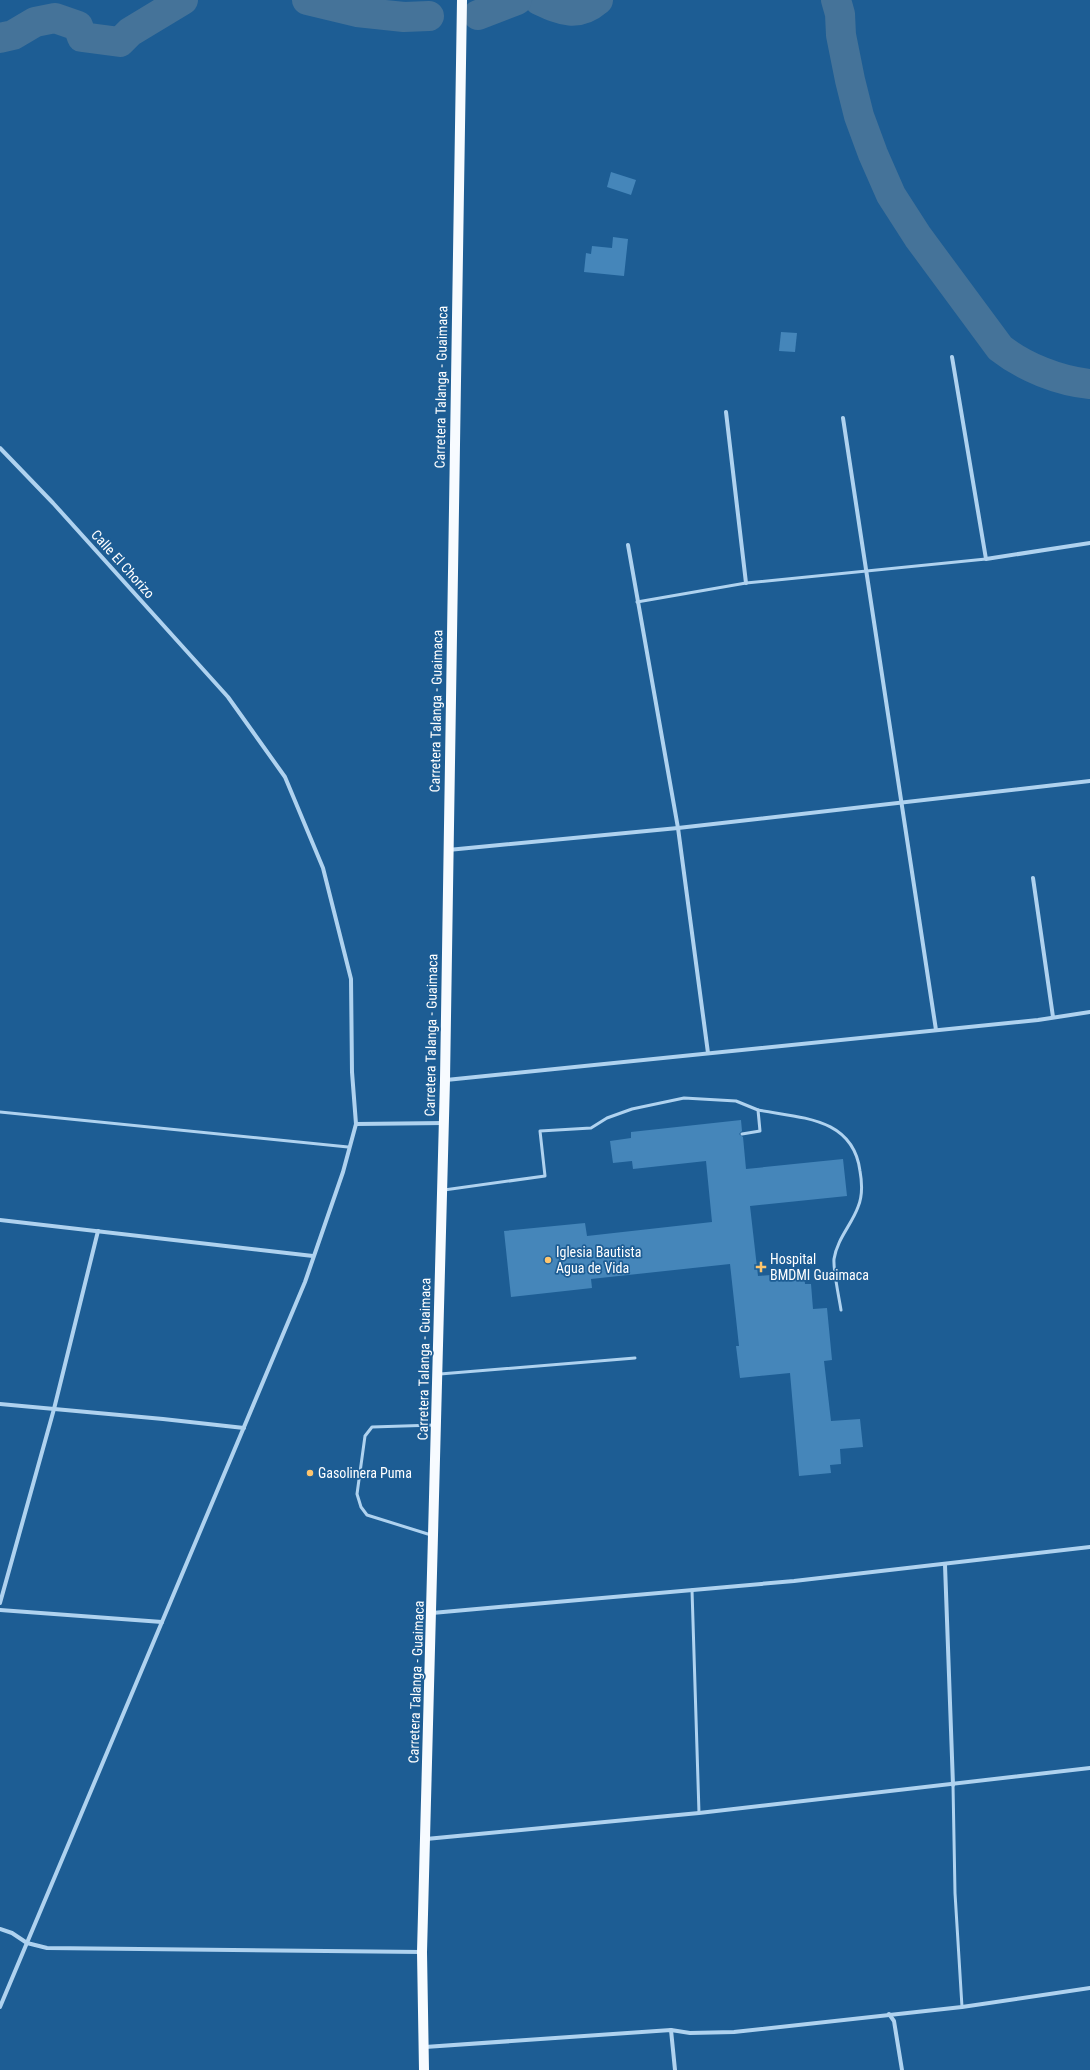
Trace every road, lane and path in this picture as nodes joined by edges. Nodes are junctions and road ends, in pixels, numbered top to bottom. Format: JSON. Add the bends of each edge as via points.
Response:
{"nodes":[{"id":1,"x":462,"y":0,"type":"edge"},
{"id":2,"x":952,"y":357,"type":"dead end"},
{"id":3,"x":726,"y":412,"type":"dead end"},
{"id":4,"x":843,"y":418,"type":"dead end"},
{"id":5,"x":0,"y":448,"type":"edge"},
{"id":6,"x":1090,"y":543,"type":"edge"},
{"id":7,"x":628,"y":546,"type":"dead end"},
{"id":8,"x":986,"y":560,"type":"junction"},
{"id":9,"x":866,"y":571,"type":"junction"},
{"id":10,"x":746,"y":583,"type":"junction"},
{"id":11,"x":638,"y":602,"type":"junction"},
{"id":12,"x":1090,"y":781,"type":"edge"},
{"id":13,"x":900,"y":801,"type":"junction"},
{"id":14,"x":678,"y":828,"type":"junction"},
{"id":15,"x":448,"y":850,"type":"junction"},
{"id":16,"x":1033,"y":878,"type":"dead end"},
{"id":17,"x":1090,"y":1012,"type":"edge"},
{"id":18,"x":1054,"y":1017,"type":"junction"},
{"id":19,"x":936,"y":1030,"type":"junction"},
{"id":20,"x":708,"y":1053,"type":"junction"},
{"id":21,"x":445,"y":1080,"type":"junction"},
{"id":22,"x":758,"y":1110,"type":"junction"},
{"id":23,"x":0,"y":1112,"type":"edge"},
{"id":24,"x":444,"y":1123,"type":"junction"},
{"id":25,"x":356,"y":1124,"type":"junction"},
{"id":26,"x":742,"y":1134,"type":"dead end"},
{"id":27,"x":348,"y":1147,"type":"junction"},
{"id":28,"x":442,"y":1191,"type":"junction"},
{"id":29,"x":0,"y":1220,"type":"edge"},
{"id":30,"x":98,"y":1230,"type":"junction"},
{"id":31,"x":313,"y":1256,"type":"junction"},
{"id":32,"x":841,"y":1310,"type":"dead end"},
{"id":33,"x":635,"y":1358,"type":"dead end"},
{"id":34,"x":438,"y":1374,"type":"junction"},
{"id":35,"x":0,"y":1404,"type":"edge"},
{"id":36,"x":54,"y":1409,"type":"junction"},
{"id":37,"x":437,"y":1425,"type":"junction"},
{"id":38,"x":244,"y":1428,"type":"junction"},
{"id":39,"x":434,"y":1536,"type":"junction"},
{"id":40,"x":1090,"y":1548,"type":"edge"},
{"id":41,"x":945,"y":1565,"type":"junction"},
{"id":42,"x":692,"y":1590,"type":"junction"},
{"id":43,"x":0,"y":1603,"type":"edge"},
{"id":44,"x":0,"y":1610,"type":"edge"},
{"id":45,"x":432,"y":1614,"type":"junction"},
{"id":46,"x":162,"y":1622,"type":"junction"},
{"id":47,"x":1090,"y":1768,"type":"edge"},
{"id":48,"x":953,"y":1785,"type":"junction"},
{"id":49,"x":699,"y":1813,"type":"junction"},
{"id":50,"x":425,"y":1839,"type":"junction"},
{"id":51,"x":0,"y":1929,"type":"edge"},
{"id":52,"x":27,"y":1943,"type":"junction"},
{"id":53,"x":422,"y":1952,"type":"junction"},
{"id":54,"x":1090,"y":1988,"type":"edge"},
{"id":55,"x":0,"y":2007,"type":"edge"},
{"id":56,"x":962,"y":2007,"type":"junction"},
{"id":57,"x":889,"y":2014,"type":"junction"},
{"id":58,"x":671,"y":2030,"type":"junction"},
{"id":59,"x":424,"y":2047,"type":"junction"},
{"id":60,"x":424,"y":2070,"type":"edge"},
{"id":61,"x":675,"y":2070,"type":"edge"},
{"id":62,"x":902,"y":2070,"type":"edge"}],
"edges":[{"from":1,"to":15,"type":"main road","name":"Carretera Talanga - Guaimaca"},
{"from":2,"to":8,"type":"street"},
{"from":3,"to":10,"type":"street"},
{"from":4,"to":9,"type":"street"},
{"from":5,"to":25,"type":"street","name":"Calle El Chorizo","via":[[59,509],[228,697],[284,777],[323,868],[351,980],[352,1072]]},
{"from":6,"to":8,"type":"street"},
{"from":7,"to":11,"type":"street"},
{"from":8,"to":9,"type":"lane"},
{"from":9,"to":10,"type":"lane"},
{"from":9,"to":13,"type":"street"},
{"from":10,"to":11,"type":"lane"},
{"from":11,"to":14,"type":"street"},
{"from":12,"to":13,"type":"street"},
{"from":13,"to":14,"type":"street"},
{"from":13,"to":19,"type":"street"},
{"from":14,"to":15,"type":"street"},
{"from":14,"to":20,"type":"street"},
{"from":15,"to":21,"type":"main road","name":"Carretera Talanga - Guaimaca"},
{"from":16,"to":18,"type":"street"},
{"from":17,"to":18,"type":"street"},
{"from":18,"to":19,"type":"street"},
{"from":19,"to":20,"type":"street"},
{"from":20,"to":21,"type":"street"},
{"from":21,"to":24,"type":"main road","name":"Carretera Talanga - Guaimaca"},
{"from":22,"to":26,"type":"lane","via":[[760,1131]]},
{"from":22,"to":28,"type":"lane","via":[[736,1101],[684,1098],[632,1109],[607,1118],[591,1128],[540,1131],[545,1176]]},
{"from":22,"to":32,"type":"lane","via":[[824,1123],[843,1134],[859,1161],[862,1185],[859,1206],[840,1240],[834,1259]]},
{"from":23,"to":27,"type":"lane"},
{"from":24,"to":25,"type":"street"},
{"from":24,"to":28,"type":"main road","name":"Carretera Talanga - Guaimaca"},
{"from":25,"to":27,"type":"street"},
{"from":27,"to":31,"type":"street","via":[[343,1172]]},
{"from":28,"to":34,"type":"main road","name":"Carretera Talanga - Guaimaca"},
{"from":29,"to":30,"type":"street"},
{"from":30,"to":31,"type":"street"},
{"from":30,"to":36,"type":"street"},
{"from":31,"to":38,"type":"street","via":[[305,1282]]},
{"from":33,"to":34,"type":"lane"},
{"from":34,"to":37,"type":"main road","name":"Carretera Talanga - Guaimaca"},
{"from":35,"to":36,"type":"street"},
{"from":36,"to":38,"type":"street"},
{"from":36,"to":43,"type":"street"},
{"from":37,"to":39,"type":"main road","name":"Carretera Talanga - Guaimaca"},
{"from":37,"to":39,"type":"lane","via":[[368,1430],[357,1494],[361,1507],[367,1514]]},
{"from":38,"to":46,"type":"street"},
{"from":39,"to":45,"type":"main road","name":"Carretera Talanga - Guaimaca"},
{"from":40,"to":41,"type":"street"},
{"from":41,"to":42,"type":"street"},
{"from":41,"to":48,"type":"street"},
{"from":42,"to":45,"type":"street"},
{"from":42,"to":49,"type":"lane"},
{"from":44,"to":46,"type":"street"},
{"from":45,"to":50,"type":"main road","name":"Carretera Talanga - Guaimaca"},
{"from":46,"to":52,"type":"street"},
{"from":47,"to":48,"type":"street"},
{"from":48,"to":49,"type":"street"},
{"from":48,"to":56,"type":"lane","via":[[955,1893]]},
{"from":49,"to":50,"type":"street"},
{"from":50,"to":53,"type":"main road","name":"Carretera Talanga - Guaimaca"},
{"from":51,"to":52,"type":"street"},
{"from":52,"to":53,"type":"street","via":[[47,1948]]},
{"from":52,"to":55,"type":"street"},
{"from":53,"to":59,"type":"main road","name":"Carretera Talanga - Guaimaca"},
{"from":54,"to":56,"type":"street"},
{"from":56,"to":57,"type":"street"},
{"from":57,"to":58,"type":"street","via":[[734,2032],[690,2033]]},
{"from":57,"to":62,"type":"street","via":[[894,2021]]},
{"from":58,"to":59,"type":"street"},
{"from":58,"to":61,"type":"street"},
{"from":59,"to":60,"type":"main road","name":"Carretera Talanga - Guaimaca"}]}
